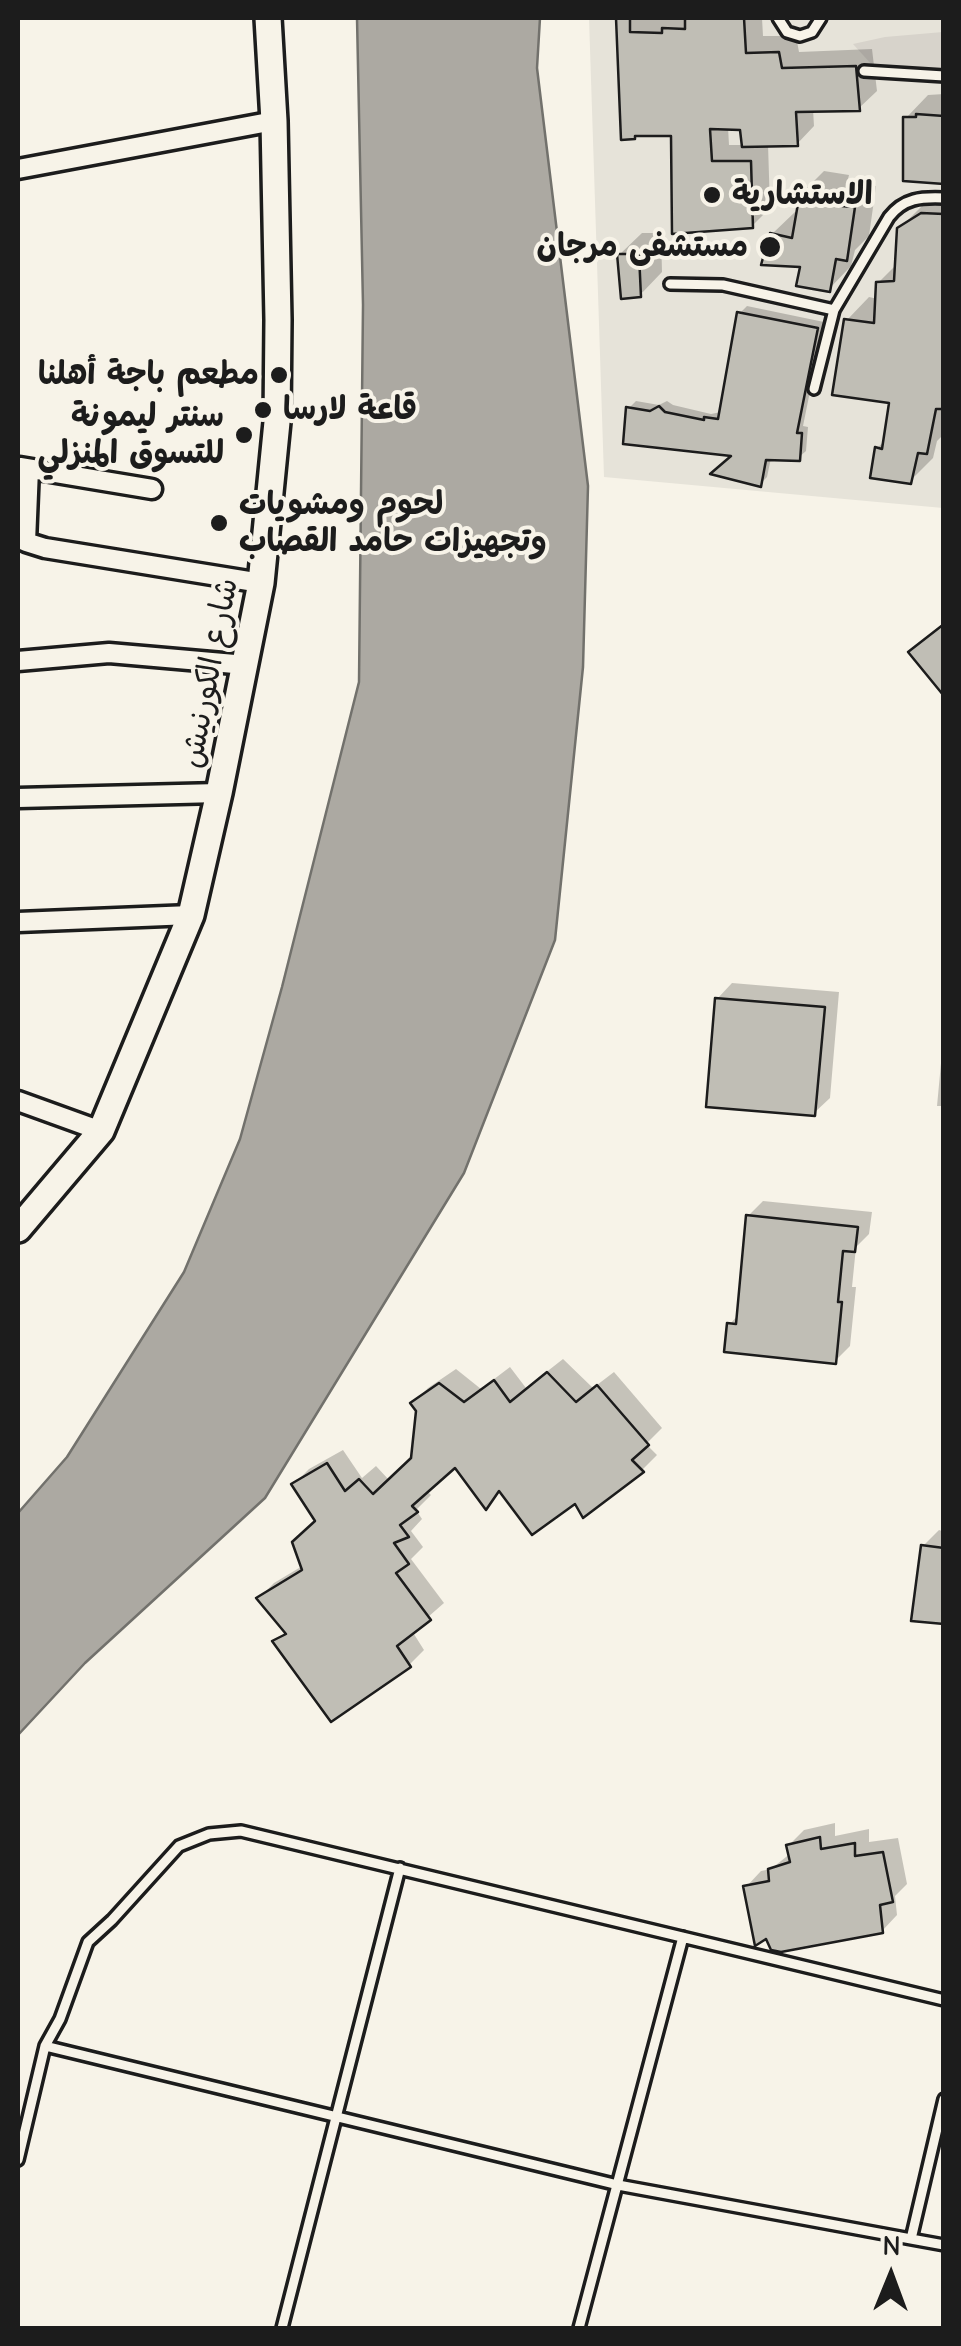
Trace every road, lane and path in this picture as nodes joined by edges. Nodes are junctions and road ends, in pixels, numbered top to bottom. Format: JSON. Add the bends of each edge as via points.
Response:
{"nodes":[{"id":1,"x":268,"y":18,"type":"edge"},
{"id":2,"x":778,"y":18,"type":"edge"},
{"id":3,"x":821,"y":18,"type":"edge"},
{"id":4,"x":864,"y":72,"type":"dead end"},
{"id":5,"x":944,"y":76,"type":"edge"},
{"id":6,"x":274,"y":121,"type":"junction"},
{"id":7,"x":18,"y":169,"type":"edge"},
{"id":8,"x":944,"y":198,"type":"edge"},
{"id":9,"x":670,"y":284,"type":"dead end"},
{"id":10,"x":834,"y":310,"type":"junction"},
{"id":11,"x":814,"y":389,"type":"dead end"},
{"id":12,"x":23,"y":468,"type":"edge"},
{"id":13,"x":152,"y":489,"type":"dead end"},
{"id":14,"x":262,"y":583,"type":"junction"},
{"id":15,"x":18,"y":661,"type":"edge"},
{"id":16,"x":246,"y":665,"type":"junction"},
{"id":17,"x":220,"y":793,"type":"junction"},
{"id":18,"x":18,"y":798,"type":"edge"},
{"id":19,"x":191,"y":916,"type":"junction"},
{"id":20,"x":18,"y":922,"type":"edge"},
{"id":21,"x":18,"y":1100,"type":"edge"},
{"id":22,"x":101,"y":1131,"type":"junction"},
{"id":23,"x":18,"y":1229,"type":"edge"},
{"id":24,"x":400,"y":1868,"type":"junction"},
{"id":25,"x":684,"y":1937,"type":"junction"},
{"id":26,"x":944,"y":2000,"type":"edge"},
{"id":27,"x":45,"y":2046,"type":"junction"},
{"id":28,"x":944,"y":2099,"type":"edge"},
{"id":29,"x":336,"y":2117,"type":"junction"},
{"id":30,"x":18,"y":2160,"type":"edge"},
{"id":31,"x":618,"y":2185,"type":"junction"},
{"id":32,"x":911,"y":2239,"type":"junction"},
{"id":33,"x":944,"y":2245,"type":"edge"},
{"id":34,"x":282,"y":2328,"type":"edge"},
{"id":35,"x":580,"y":2328,"type":"edge"}],
"edges":[{"from":1,"to":6,"type":"street","name":"شارع الكورنيش"},
{"from":2,"to":3,"type":"lane","via":[[787,32],[800,36]]},
{"from":4,"to":5,"type":"lane"},
{"from":6,"to":7,"type":"street"},
{"from":6,"to":14,"type":"street","name":"شارع الكورنيش","via":[[276,422]]},
{"from":8,"to":10,"type":"lane","via":[[914,198],[894,211]]},
{"from":9,"to":10,"type":"lane","via":[[723,285]]},
{"from":10,"to":11,"type":"lane"},
{"from":12,"to":13,"type":"street"},
{"from":12,"to":14,"type":"street","via":[[26,542]]},
{"from":14,"to":16,"type":"street","name":"شارع الكورنيش"},
{"from":15,"to":16,"type":"street","via":[[109,653]]},
{"from":16,"to":17,"type":"street","name":"شارع الكورنيش"},
{"from":17,"to":18,"type":"street"},
{"from":17,"to":19,"type":"street","name":"شارع الكورنيش"},
{"from":19,"to":20,"type":"street"},
{"from":19,"to":22,"type":"street","name":"شارع الكورنيش"},
{"from":21,"to":22,"type":"street"},
{"from":22,"to":23,"type":"street","name":"شارع الكورنيش"},
{"from":24,"to":25,"type":"lane"},
{"from":24,"to":27,"type":"lane","via":[[241,1831],[179,1846],[88,1942]]},
{"from":24,"to":29,"type":"lane"},
{"from":25,"to":26,"type":"lane"},
{"from":25,"to":31,"type":"lane"},
{"from":27,"to":29,"type":"lane"},
{"from":27,"to":30,"type":"lane"},
{"from":28,"to":32,"type":"lane"},
{"from":29,"to":31,"type":"lane"},
{"from":29,"to":34,"type":"lane"},
{"from":31,"to":32,"type":"lane"},
{"from":31,"to":35,"type":"lane"},
{"from":32,"to":33,"type":"lane"}]}
